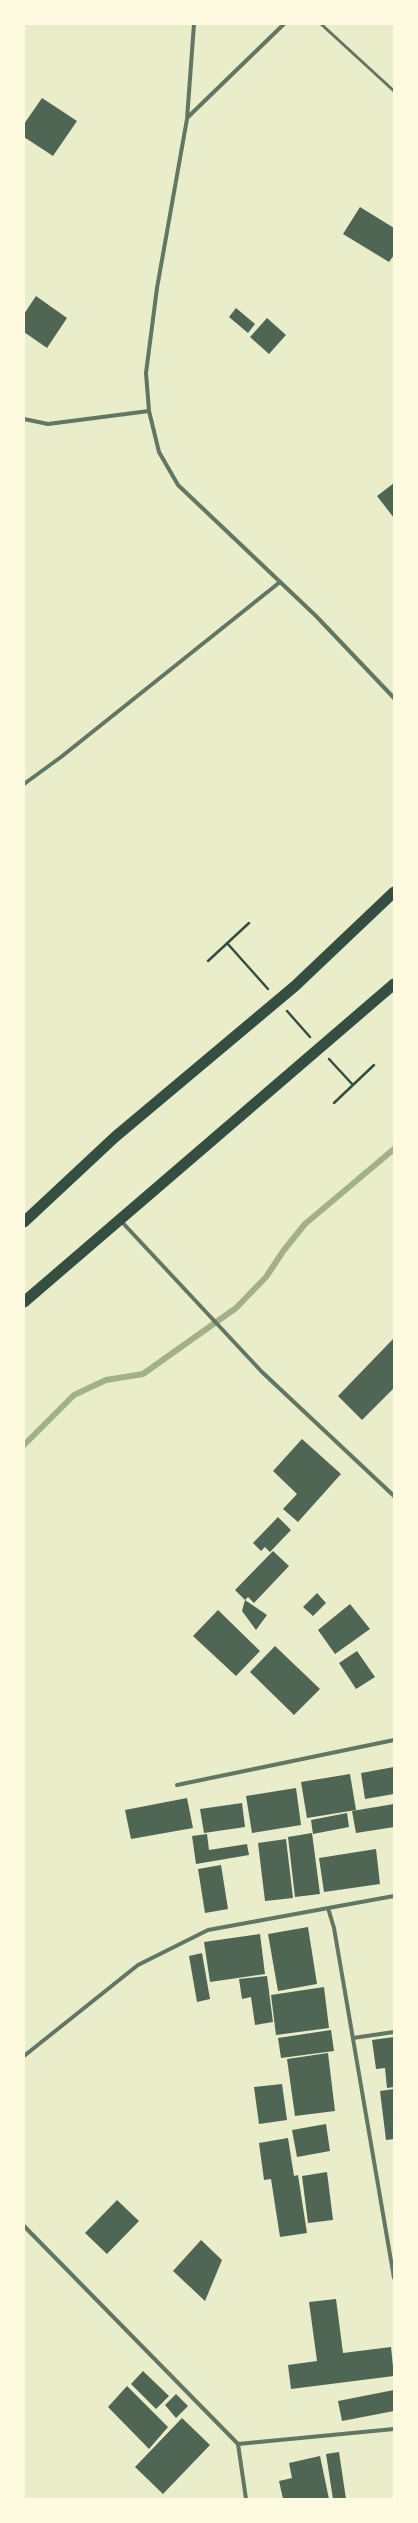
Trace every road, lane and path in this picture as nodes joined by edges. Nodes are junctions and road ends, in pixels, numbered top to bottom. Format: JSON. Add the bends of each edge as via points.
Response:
{"nodes":[{"id":1,"x":194,"y":24,"type":"edge"},
{"id":2,"x":284,"y":24,"type":"edge"},
{"id":3,"x":321,"y":24,"type":"edge"},
{"id":4,"x":394,"y":91,"type":"edge"},
{"id":5,"x":187,"y":118,"type":"junction"},
{"id":6,"x":149,"y":411,"type":"junction"},
{"id":7,"x":24,"y":419,"type":"edge"},
{"id":8,"x":280,"y":582,"type":"junction"},
{"id":9,"x":393,"y":696,"type":"edge"},
{"id":10,"x":24,"y":784,"type":"edge"},
{"id":11,"x":394,"y":892,"type":"edge"},
{"id":12,"x":249,"y":923,"type":"dead end"},
{"id":13,"x":227,"y":943,"type":"junction"},
{"id":14,"x":208,"y":961,"type":"dead end"},
{"id":15,"x":394,"y":984,"type":"edge"},
{"id":16,"x":269,"y":990,"type":"dead end"},
{"id":17,"x":285,"y":1008,"type":"dead end"},
{"id":18,"x":311,"y":1038,"type":"dead end"},
{"id":19,"x":326,"y":1056,"type":"dead end"},
{"id":20,"x":374,"y":1065,"type":"dead end"},
{"id":21,"x":353,"y":1085,"type":"junction"},
{"id":22,"x":334,"y":1103,"type":"dead end"},
{"id":23,"x":121,"y":1221,"type":"junction"},
{"id":24,"x":24,"y":1222,"type":"edge"},
{"id":25,"x":24,"y":1302,"type":"edge"},
{"id":26,"x":394,"y":1496,"type":"edge"},
{"id":27,"x":394,"y":1740,"type":"edge"},
{"id":28,"x":177,"y":1785,"type":"dead end"},
{"id":29,"x":394,"y":1896,"type":"edge"},
{"id":30,"x":328,"y":1908,"type":"junction"},
{"id":31,"x":394,"y":2032,"type":"edge"},
{"id":32,"x":353,"y":2038,"type":"junction"},
{"id":33,"x":24,"y":2056,"type":"edge"},
{"id":34,"x":24,"y":2226,"type":"edge"},
{"id":35,"x":394,"y":2278,"type":"edge"},
{"id":36,"x":394,"y":2429,"type":"edge"},
{"id":37,"x":238,"y":2444,"type":"junction"},
{"id":38,"x":246,"y":2499,"type":"edge"}],
"edges":[{"from":1,"to":5,"type":"street"},
{"from":2,"to":5,"type":"street"},
{"from":3,"to":4,"type":"lane"},
{"from":5,"to":6,"type":"street","via":[[157,288],[146,373]]},
{"from":6,"to":7,"type":"street","via":[[48,424]]},
{"from":6,"to":8,"type":"street","via":[[160,452],[178,485]]},
{"from":8,"to":9,"type":"street"},
{"from":8,"to":10,"type":"street","via":[[67,753]]},
{"from":11,"to":24,"type":"highway","via":[[295,986],[115,1138]]},
{"from":12,"to":13,"type":"path"},
{"from":13,"to":14,"type":"path"},
{"from":13,"to":16,"type":"path"},
{"from":15,"to":23,"type":"highway"},
{"from":17,"to":18,"type":"path"},
{"from":19,"to":21,"type":"path"},
{"from":20,"to":21,"type":"path"},
{"from":21,"to":22,"type":"path"},
{"from":23,"to":25,"type":"highway"},
{"from":23,"to":26,"type":"street","via":[[262,1372]]},
{"from":27,"to":28,"type":"street"},
{"from":29,"to":30,"type":"street"},
{"from":30,"to":32,"type":"street","via":[[334,1928]]},
{"from":30,"to":33,"type":"street","via":[[208,1930],[138,1966]]},
{"from":31,"to":32,"type":"street"},
{"from":32,"to":35,"type":"street"},
{"from":34,"to":37,"type":"street"},
{"from":36,"to":37,"type":"street"},
{"from":37,"to":38,"type":"street"}]}
